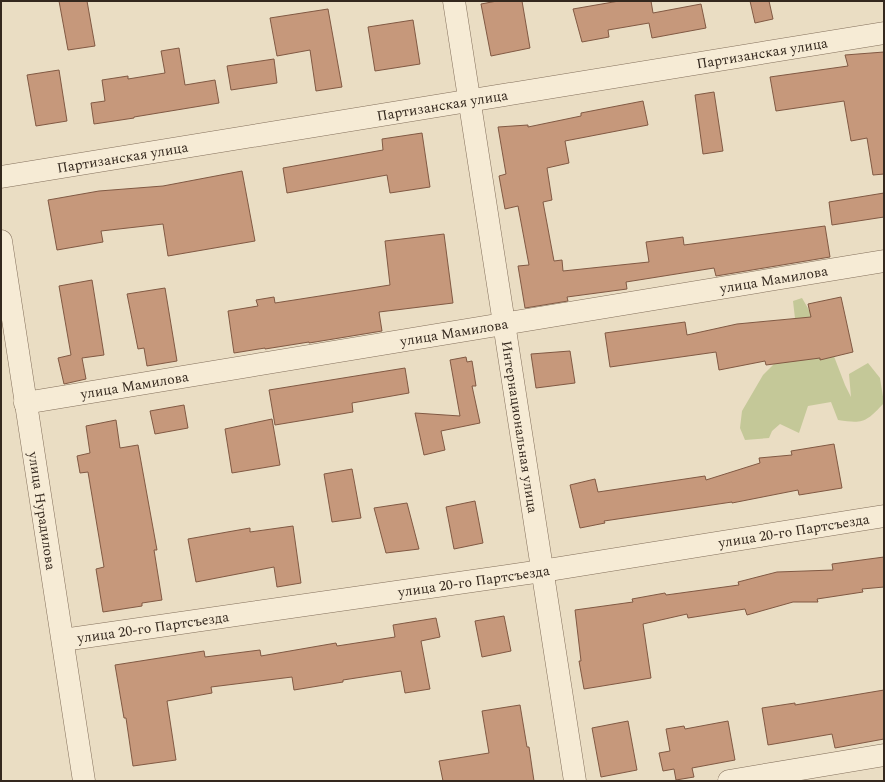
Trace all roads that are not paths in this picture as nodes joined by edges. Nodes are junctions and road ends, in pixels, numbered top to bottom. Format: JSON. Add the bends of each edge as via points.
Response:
{"nodes":[{"id":1,"x":454,"y":1,"type":"edge"},
{"id":2,"x":884,"y":33,"type":"edge"},
{"id":3,"x":469,"y":101,"type":"junction"},
{"id":4,"x":1,"y":177,"type":"edge"},
{"id":5,"x":1,"y":241,"type":"edge"},
{"id":6,"x":884,"y":261,"type":"edge"},
{"id":7,"x":504,"y":324,"type":"junction"},
{"id":8,"x":25,"y":403,"type":"junction"},
{"id":9,"x":884,"y":516,"type":"edge"},
{"id":10,"x":542,"y":571,"type":"junction"},
{"id":11,"x":63,"y":640,"type":"junction"},
{"id":12,"x":884,"y":755,"type":"edge"},
{"id":13,"x":84,"y":781,"type":"edge"},
{"id":14,"x":575,"y":781,"type":"edge"},
{"id":15,"x":729,"y":781,"type":"edge"}],
"edges":[{"from":1,"to":3,"type":"street","name":"Интернациональная улица"},
{"from":2,"to":3,"type":"street","name":"Партизанская улица"},
{"from":3,"to":4,"type":"street","name":"Партизанская улица"},
{"from":3,"to":7,"type":"street","name":"Интернациональная улица"},
{"from":5,"to":8,"type":"street","name":"улица Нурадилова"},
{"from":6,"to":7,"type":"street","name":"улица Мамилова"},
{"from":7,"to":8,"type":"street","name":"улица Мамилова"},
{"from":7,"to":10,"type":"street","name":"Интернациональная улица"},
{"from":8,"to":11,"type":"street","name":"улица Нурадилова"},
{"from":9,"to":10,"type":"street","name":"улица 20-го Партсъезда"},
{"from":10,"to":11,"type":"street","name":"улица 20-го Партсъезда"},
{"from":10,"to":14,"type":"street","name":"Интернациональная улица"},
{"from":11,"to":13,"type":"street","name":"улица Нурадилова"},
{"from":12,"to":15,"type":"street"}]}
